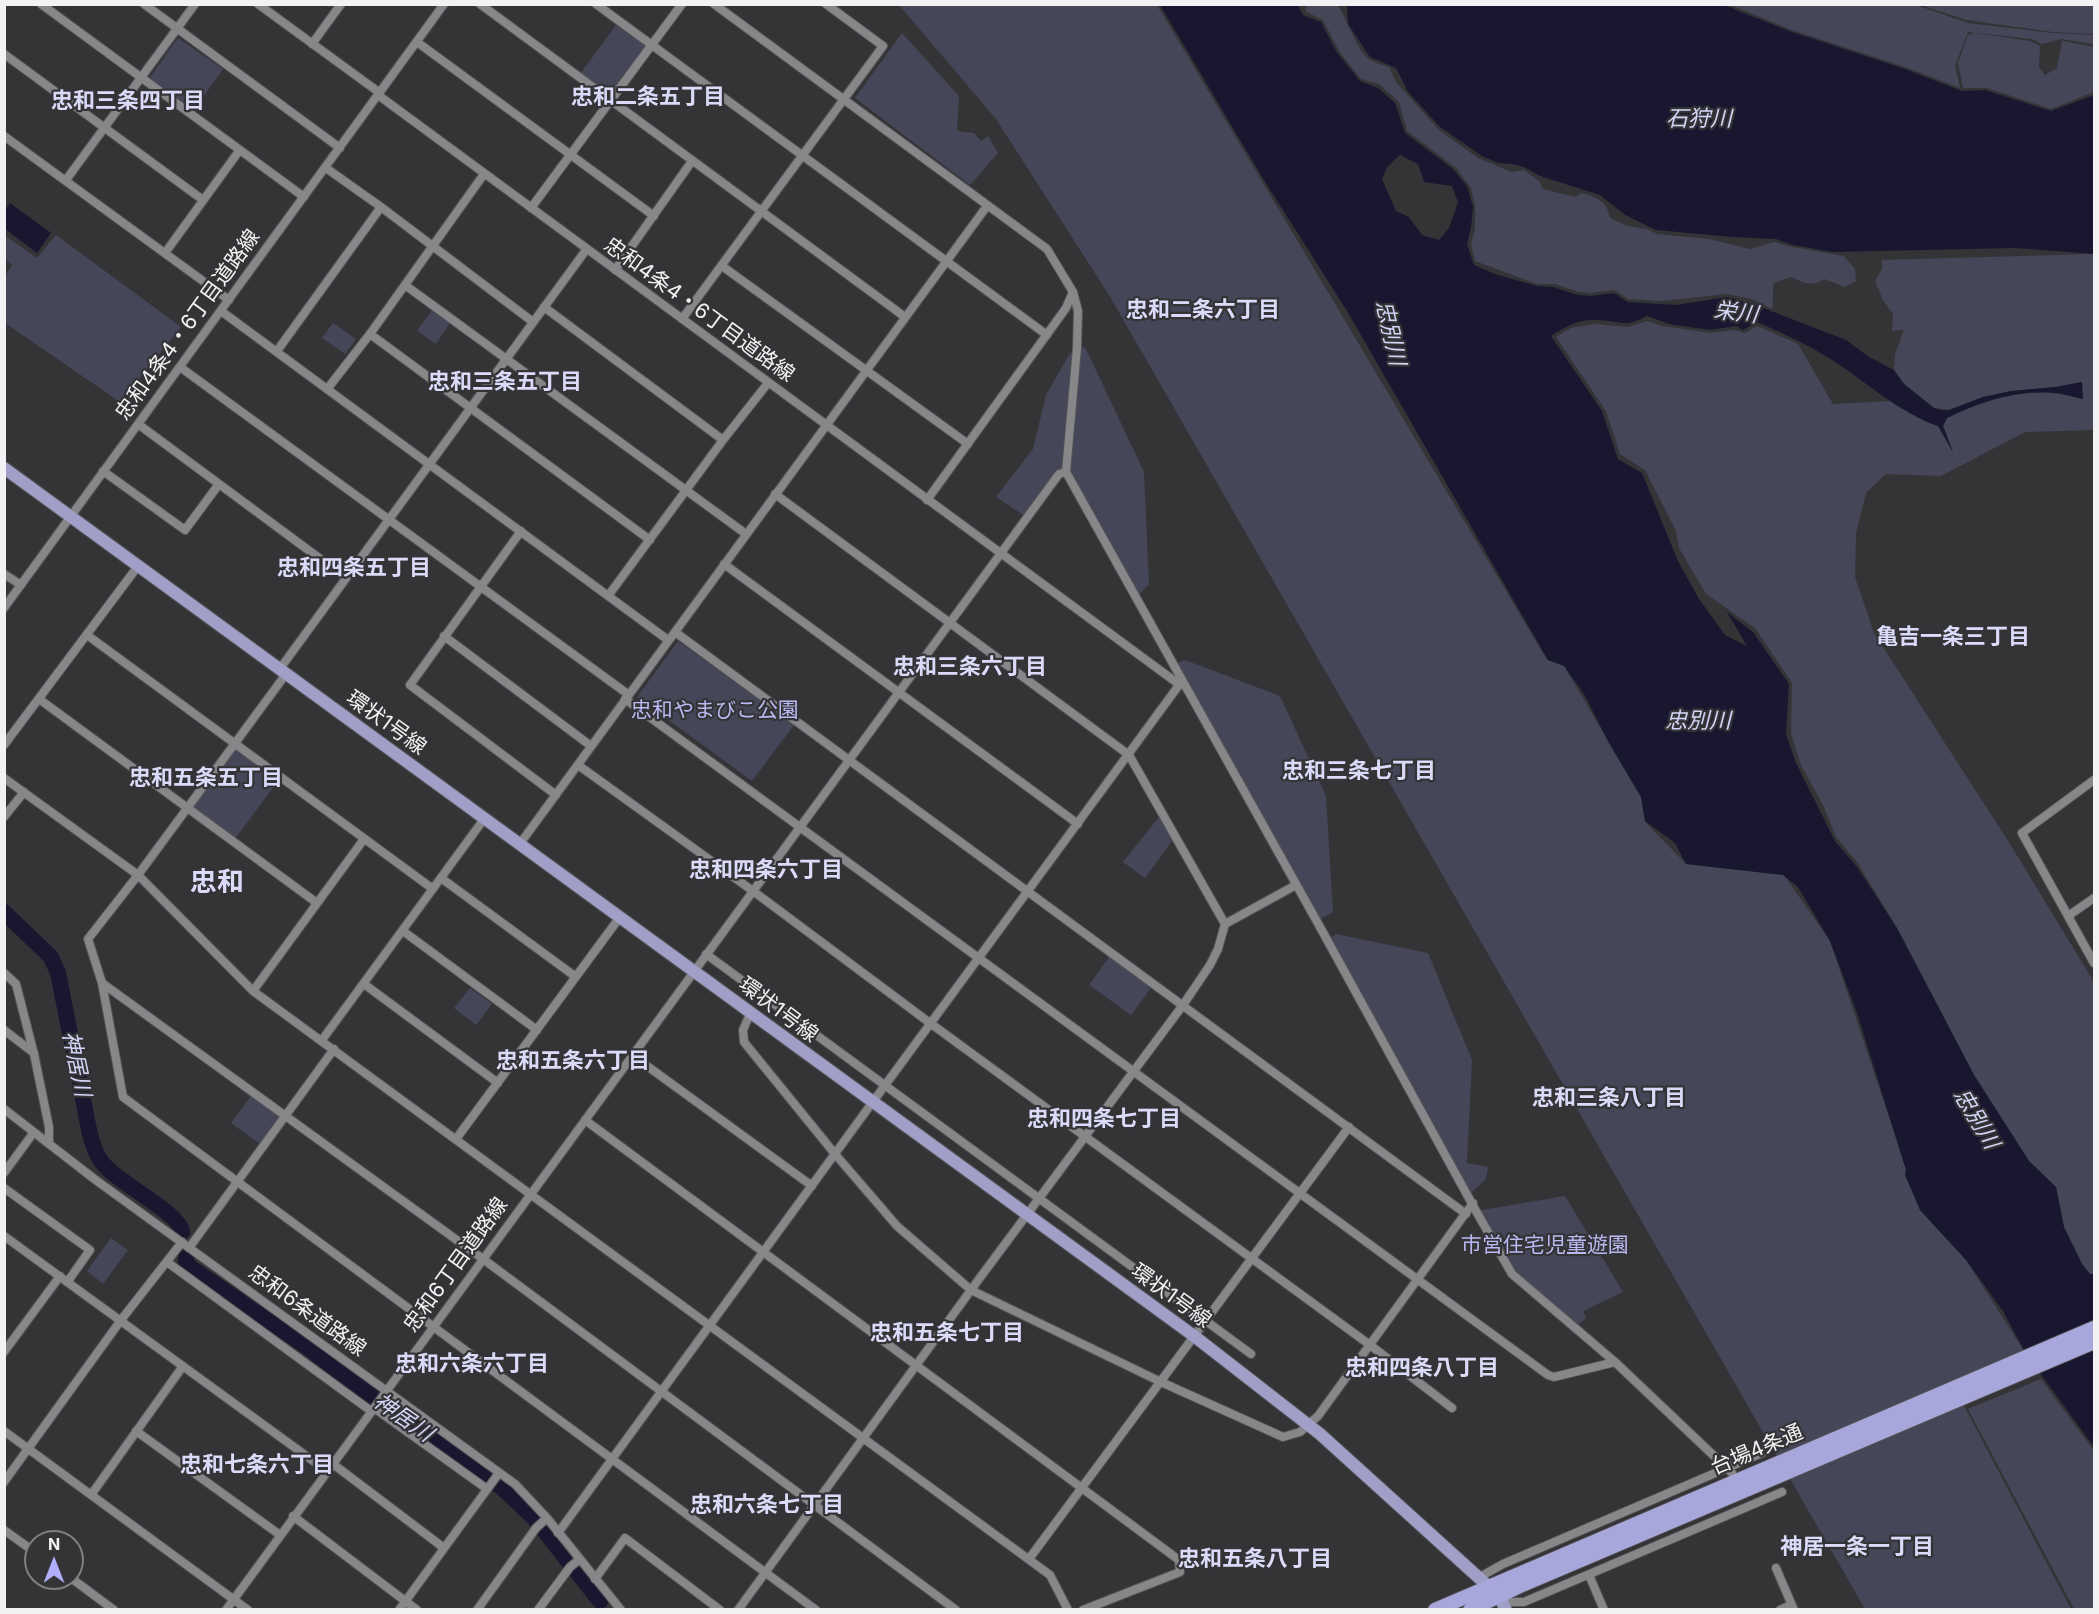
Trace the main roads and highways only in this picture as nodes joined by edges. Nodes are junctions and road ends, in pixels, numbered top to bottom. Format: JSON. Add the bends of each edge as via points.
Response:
{"nodes":[{"id":1,"x":4,"y":468,"type":"edge"},
{"id":2,"x":2094,"y":1328,"type":"edge"},
{"id":3,"x":2094,"y":1342,"type":"edge"},
{"id":4,"x":1818,"y":1454,"type":"junction"},
{"id":5,"x":1495,"y":1594,"type":"edge"},
{"id":6,"x":1435,"y":1610,"type":"edge"},
{"id":7,"x":1470,"y":1610,"type":"edge"}],
"edges":[{"from":1,"to":5,"type":"main road","name":"環状1号線","via":[[1194,1336],[1309,1426]]},
{"from":2,"to":4,"type":"highway","name":"台場4条通"},
{"from":3,"to":4,"type":"highway","name":"台場4条通"},
{"from":4,"to":5,"type":"highway","name":"台場4条通"},
{"from":5,"to":6,"type":"highway","name":"台場4条通"},
{"from":5,"to":7,"type":"highway","name":"台場4条通"}]}
